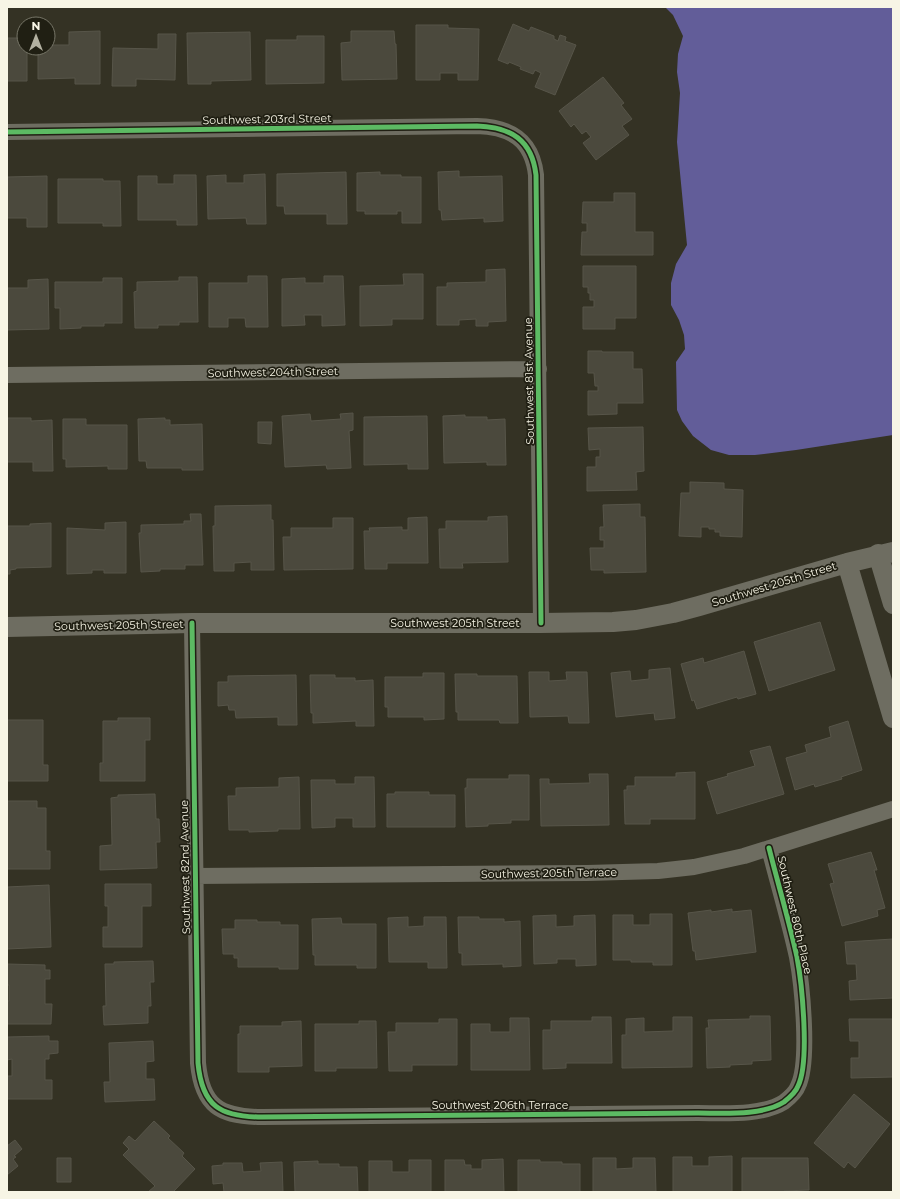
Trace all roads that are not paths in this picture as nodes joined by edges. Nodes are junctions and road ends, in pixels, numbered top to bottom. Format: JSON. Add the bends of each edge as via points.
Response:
{"nodes":[{"id":1,"x":7,"y":132,"type":"edge"},
{"id":2,"x":524,"y":142,"type":"joint"},
{"id":3,"x":539,"y":369,"type":"junction"},
{"id":4,"x":7,"y":375,"type":"edge"},
{"id":5,"x":886,"y":553,"type":"edge"},
{"id":6,"x":847,"y":562,"type":"junction"},
{"id":7,"x":893,"y":604,"type":"edge"},
{"id":8,"x":541,"y":622,"type":"junction"},
{"id":9,"x":192,"y":623,"type":"junction"},
{"id":10,"x":7,"y":627,"type":"edge"},
{"id":11,"x":893,"y":718,"type":"edge"},
{"id":12,"x":893,"y":809,"type":"edge"},
{"id":13,"x":769,"y":848,"type":"junction"},
{"id":14,"x":195,"y":876,"type":"junction"},
{"id":15,"x":785,"y":1101,"type":"joint"},
{"id":16,"x":214,"y":1106,"type":"joint"}],
"edges":[{"from":1,"to":2,"type":"street","name":"Southwest 203rd Street","via":[[477,126],[503,130]]},
{"from":2,"to":3,"type":"street","name":"Southwest 81st Avenue","via":[[534,160],[536,175]]},
{"from":3,"to":4,"type":"street","name":"Southwest 204th Street"},
{"from":3,"to":8,"type":"street","name":"Southwest 81st Avenue"},
{"from":5,"to":6,"type":"street","name":"Southwest 205th Street"},
{"from":5,"to":7,"type":"street"},
{"from":6,"to":8,"type":"street","name":"Southwest 205th Street","via":[[653,617],[613,622]]},
{"from":6,"to":11,"type":"street"},
{"from":8,"to":9,"type":"street","name":"Southwest 205th Street"},
{"from":9,"to":10,"type":"street","name":"Southwest 205th Street"},
{"from":9,"to":14,"type":"street","name":"Southwest 82nd Avenue"},
{"from":12,"to":13,"type":"street","name":"Southwest 205th Terrace"},
{"from":13,"to":14,"type":"street","name":"Southwest 205th Terrace","via":[[718,862],[650,872]]},
{"from":13,"to":15,"type":"street","name":"Southwest 80th Place","via":[[797,956],[802,1000],[804,1050],[801,1075],[798,1086]]},
{"from":14,"to":16,"type":"street","name":"Southwest 82nd Avenue","via":[[198,1063],[202,1087]]},
{"from":15,"to":16,"type":"street","name":"Southwest 206th Terrace","via":[[765,1109],[744,1112],[270,1117],[240,1116]]}]}
